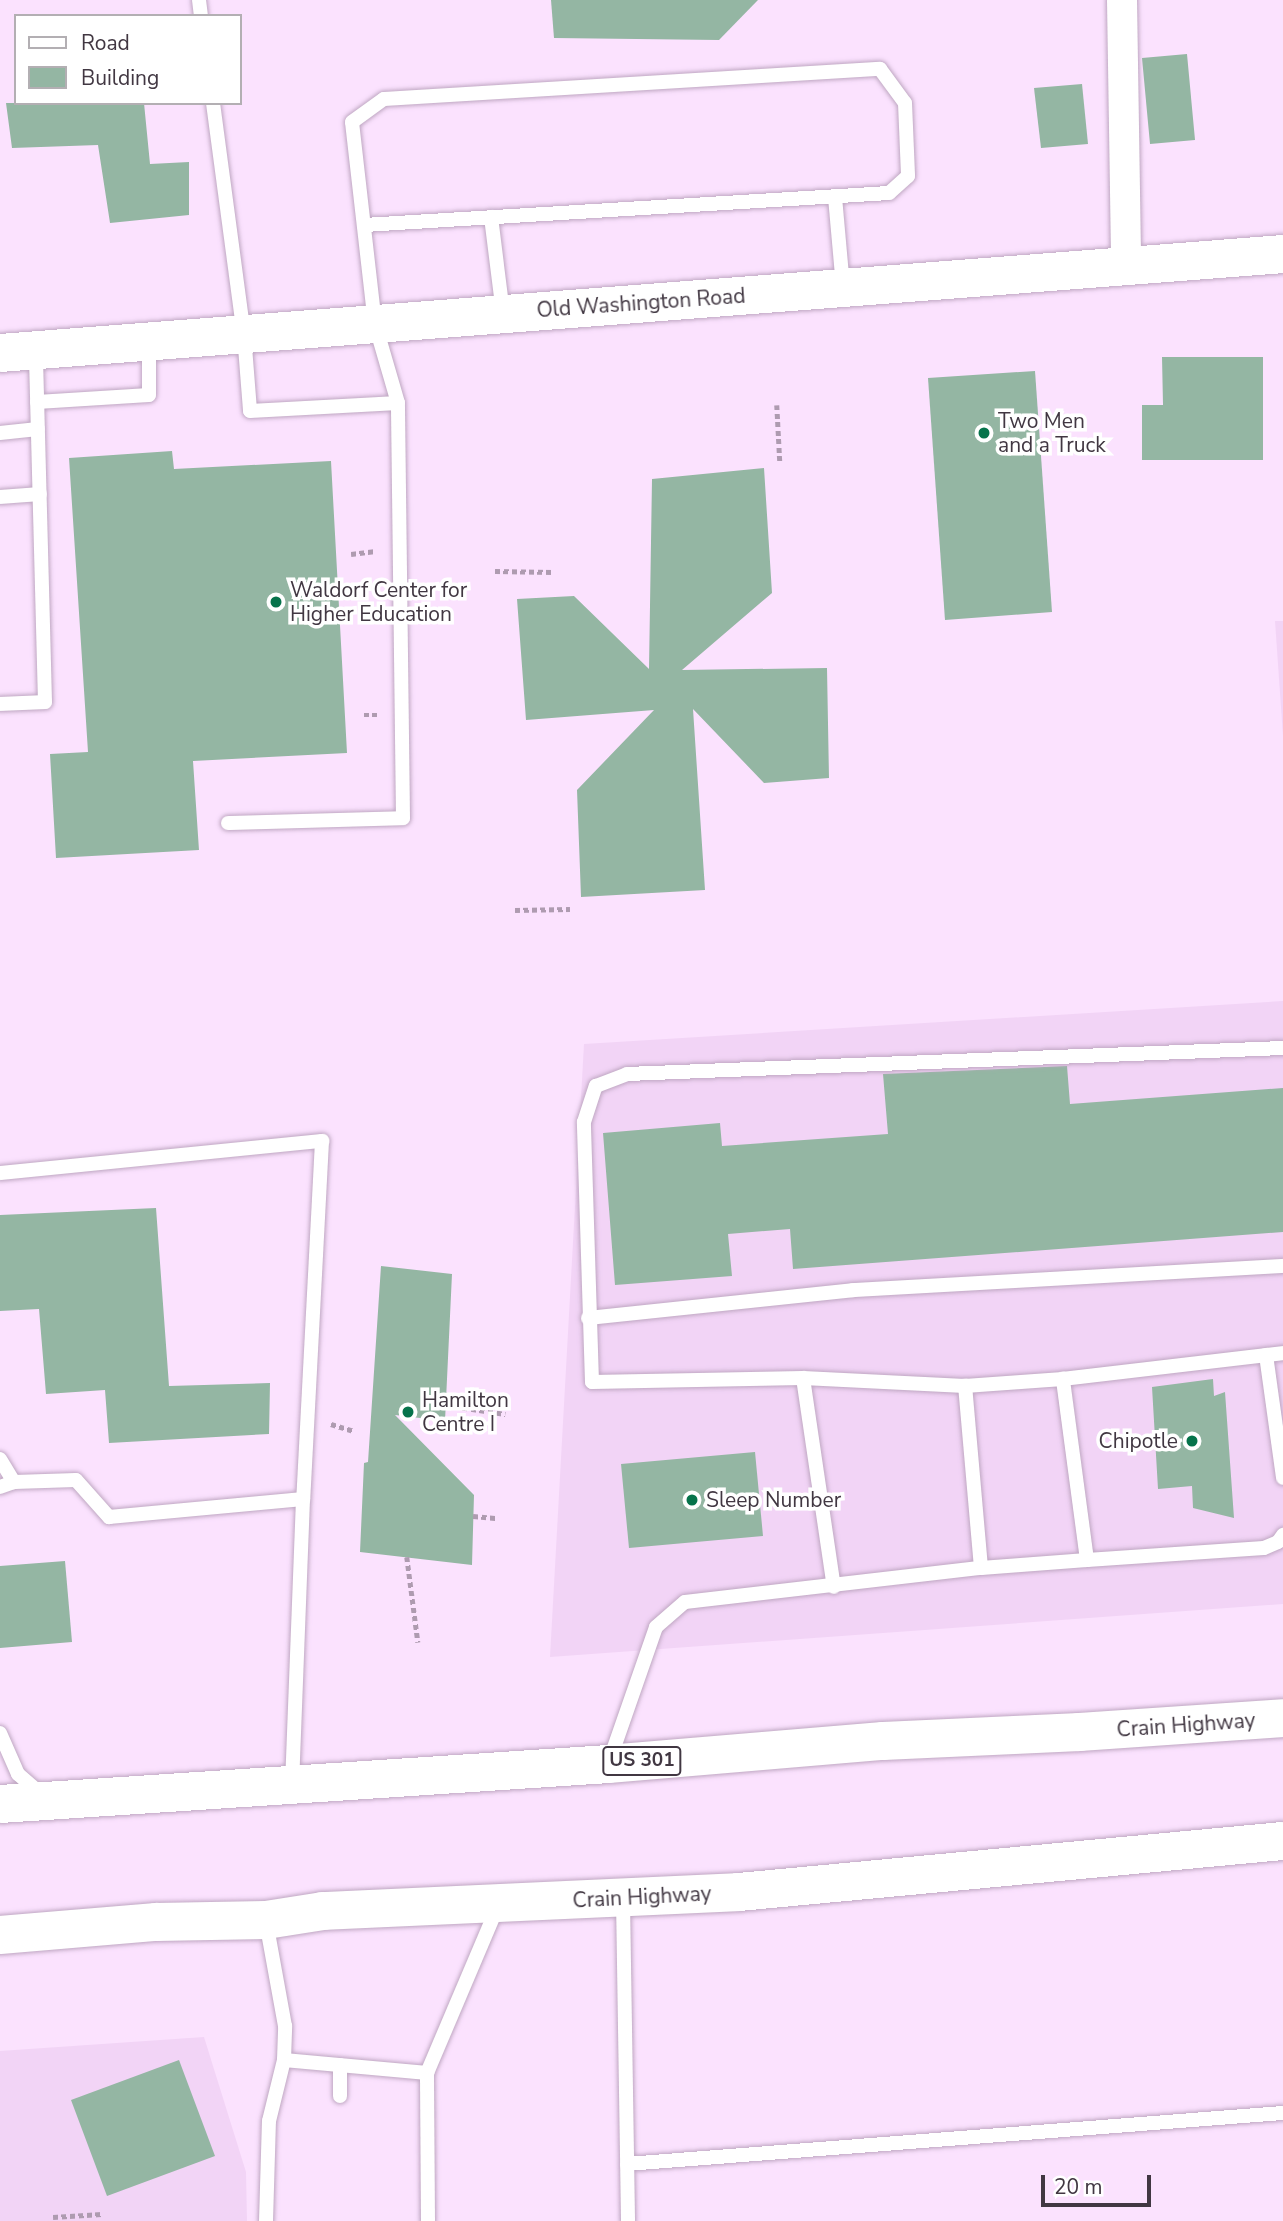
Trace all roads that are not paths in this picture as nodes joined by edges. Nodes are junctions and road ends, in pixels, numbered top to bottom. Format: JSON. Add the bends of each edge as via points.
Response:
{"nodes":[{"id":1,"x":1122,"y":0,"type":"edge"},
{"id":2,"x":213,"y":105,"type":"edge"},
{"id":3,"x":835,"y":197,"type":"junction"},
{"id":4,"x":491,"y":217,"type":"junction"},
{"id":5,"x":364,"y":225,"type":"junction"},
{"id":6,"x":1283,"y":254,"type":"edge"},
{"id":7,"x":1126,"y":266,"type":"junction"},
{"id":8,"x":843,"y":288,"type":"junction"},
{"id":9,"x":503,"y":314,"type":"junction"},
{"id":10,"x":375,"y":324,"type":"junction"},
{"id":11,"x":244,"y":334,"type":"junction"},
{"id":12,"x":149,"y":342,"type":"junction"},
{"id":13,"x":18,"y":352,"type":"edge"},
{"id":14,"x":37,"y":402,"type":"junction"},
{"id":15,"x":398,"y":404,"type":"junction"},
{"id":16,"x":38,"y":429,"type":"junction"},
{"id":17,"x":0,"y":433,"type":"edge"},
{"id":18,"x":40,"y":494,"type":"junction"},
{"id":19,"x":0,"y":497,"type":"edge"},
{"id":20,"x":0,"y":704,"type":"edge"},
{"id":21,"x":228,"y":823,"type":"dead end"},
{"id":22,"x":1283,"y":1048,"type":"edge"},
{"id":23,"x":0,"y":1173,"type":"edge"},
{"id":24,"x":1283,"y":1266,"type":"edge"},
{"id":25,"x":588,"y":1318,"type":"junction"},
{"id":26,"x":1283,"y":1353,"type":"edge"},
{"id":27,"x":1266,"y":1355,"type":"junction"},
{"id":28,"x":803,"y":1378,"type":"junction"},
{"id":29,"x":1063,"y":1379,"type":"junction"},
{"id":30,"x":965,"y":1386,"type":"junction"},
{"id":31,"x":0,"y":1459,"type":"edge"},
{"id":32,"x":1283,"y":1478,"type":"edge"},
{"id":33,"x":7,"y":1484,"type":"edge"},
{"id":34,"x":303,"y":1499,"type":"junction"},
{"id":35,"x":1283,"y":1535,"type":"edge"},
{"id":36,"x":1087,"y":1560,"type":"junction"},
{"id":37,"x":981,"y":1568,"type":"junction"},
{"id":38,"x":834,"y":1587,"type":"junction"},
{"id":39,"x":1283,"y":1718,"type":"edge"},
{"id":40,"x":0,"y":1733,"type":"edge"},
{"id":41,"x":608,"y":1764,"type":"junction"},
{"id":42,"x":292,"y":1785,"type":"junction"},
{"id":43,"x":49,"y":1801,"type":"junction"},
{"id":44,"x":0,"y":1804,"type":"edge"},
{"id":45,"x":1283,"y":1841,"type":"edge"},
{"id":46,"x":623,"y":1898,"type":"junction"},
{"id":47,"x":498,"y":1903,"type":"junction"},
{"id":48,"x":266,"y":1920,"type":"junction"},
{"id":49,"x":0,"y":1938,"type":"edge"},
{"id":50,"x":284,"y":2060,"type":"junction"},
{"id":51,"x":340,"y":2065,"type":"junction"},
{"id":52,"x":427,"y":2073,"type":"junction"},
{"id":53,"x":340,"y":2096,"type":"dead end"},
{"id":54,"x":1283,"y":2113,"type":"edge"},
{"id":55,"x":627,"y":2164,"type":"junction"},
{"id":56,"x":266,"y":2221,"type":"edge"},
{"id":57,"x":428,"y":2221,"type":"edge"},
{"id":58,"x":628,"y":2221,"type":"edge"}],
"edges":[{"from":1,"to":7,"type":"street"},
{"from":2,"to":11,"type":"lane"},
{"from":3,"to":4,"type":"lane"},
{"from":3,"to":5,"type":"lane","via":[[889,193],[908,176],[905,103],[880,69],[384,99],[352,122]]},
{"from":3,"to":8,"type":"lane"},
{"from":4,"to":5,"type":"lane"},
{"from":4,"to":9,"type":"lane"},
{"from":5,"to":10,"type":"lane"},
{"from":6,"to":7,"type":"main road","name":"Old Washington Road"},
{"from":7,"to":8,"type":"main road","name":"Old Washington Road"},
{"from":8,"to":9,"type":"main road","name":"Old Washington Road"},
{"from":9,"to":10,"type":"main road","name":"Old Washington Road"},
{"from":10,"to":11,"type":"main road","name":"Old Washington Road"},
{"from":10,"to":15,"type":"lane"},
{"from":11,"to":12,"type":"main road","name":"Old Washington Road"},
{"from":11,"to":15,"type":"lane","via":[[250,411]]},
{"from":12,"to":13,"type":"main road","name":"Old Washington Road"},
{"from":12,"to":14,"type":"lane","via":[[149,396]]},
{"from":13,"to":14,"type":"lane"},
{"from":14,"to":16,"type":"lane"},
{"from":15,"to":21,"type":"lane","via":[[403,818]]},
{"from":16,"to":17,"type":"lane"},
{"from":16,"to":18,"type":"lane"},
{"from":18,"to":19,"type":"lane"},
{"from":18,"to":20,"type":"lane","via":[[44,702]]},
{"from":22,"to":25,"type":"lane","via":[[627,1074],[596,1086],[584,1122]]},
{"from":23,"to":34,"type":"lane","via":[[322,1141]]},
{"from":24,"to":25,"type":"lane","via":[[853,1290]]},
{"from":25,"to":28,"type":"lane","via":[[592,1382]]},
{"from":26,"to":27,"type":"lane"},
{"from":27,"to":29,"type":"lane"},
{"from":27,"to":32,"type":"lane"},
{"from":28,"to":30,"type":"lane"},
{"from":28,"to":38,"type":"lane"},
{"from":29,"to":30,"type":"lane"},
{"from":29,"to":36,"type":"lane"},
{"from":30,"to":37,"type":"lane"},
{"from":31,"to":33,"type":"lane"},
{"from":33,"to":34,"type":"lane","via":[[76,1480],[109,1517]]},
{"from":34,"to":42,"type":"lane"},
{"from":35,"to":36,"type":"lane","via":[[1264,1548]]},
{"from":36,"to":37,"type":"lane"},
{"from":37,"to":38,"type":"lane"},
{"from":38,"to":41,"type":"lane","via":[[685,1602],[656,1627]]},
{"from":39,"to":41,"type":"main road","name":"Crain Highway","number":"US 301","via":[[883,1741]]},
{"from":40,"to":43,"type":"lane","via":[[18,1774]]},
{"from":41,"to":42,"type":"main road","name":"Crain Highway","number":"US 301"},
{"from":42,"to":43,"type":"main road","name":"Crain Highway","number":"US 301"},
{"from":43,"to":44,"type":"main road","name":"Crain Highway","number":"US 301"},
{"from":45,"to":46,"type":"main road","name":"Crain Highway","via":[[739,1892]]},
{"from":46,"to":47,"type":"main road","name":"Crain Highway"},
{"from":46,"to":55,"type":"lane"},
{"from":47,"to":48,"type":"main road","name":"Crain Highway","via":[[323,1912]]},
{"from":47,"to":52,"type":"lane"},
{"from":48,"to":49,"type":"main road","name":"Crain Highway","via":[[156,1922]]},
{"from":48,"to":50,"type":"lane","via":[[285,2026]]},
{"from":50,"to":51,"type":"lane"},
{"from":50,"to":56,"type":"lane","via":[[270,2121]]},
{"from":51,"to":52,"type":"lane"},
{"from":51,"to":53,"type":"lane"},
{"from":52,"to":57,"type":"lane"},
{"from":54,"to":55,"type":"lane"},
{"from":55,"to":58,"type":"lane"}]}
